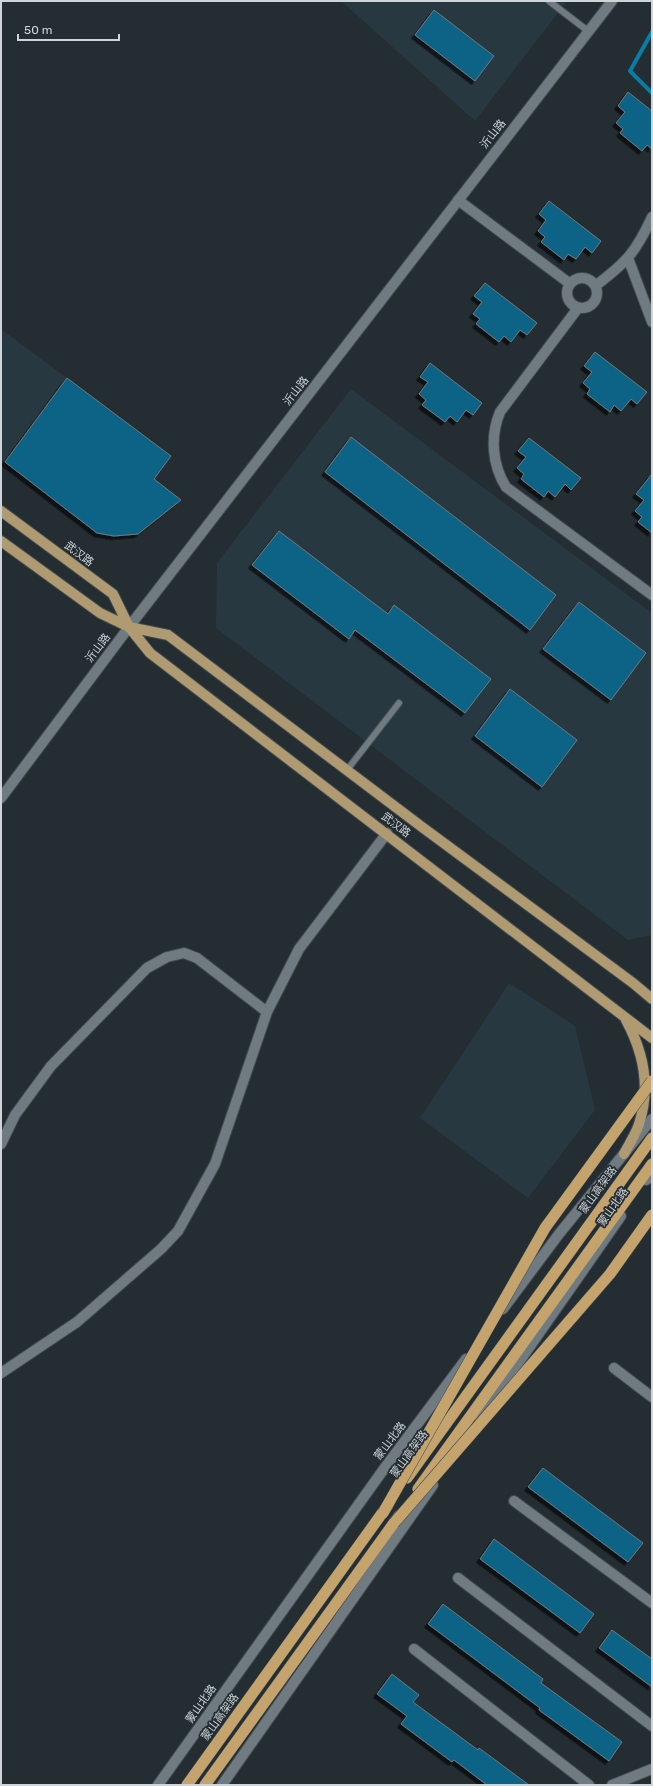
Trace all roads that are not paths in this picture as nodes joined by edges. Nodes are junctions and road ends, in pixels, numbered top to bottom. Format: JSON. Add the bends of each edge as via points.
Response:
{"nodes":[{"id":1,"x":549,"y":1,"type":"edge"},
{"id":2,"x":612,"y":1,"type":"edge"},
{"id":3,"x":588,"y":31,"type":"junction"},
{"id":4,"x":458,"y":200,"type":"junction"},
{"id":5,"x":652,"y":217,"type":"edge"},
{"id":6,"x":628,"y":258,"type":"junction"},
{"id":7,"x":570,"y":284,"type":"junction"},
{"id":8,"x":595,"y":286,"type":"junction"},
{"id":9,"x":578,"y":308,"type":"junction"},
{"id":10,"x":652,"y":322,"type":"edge"},
{"id":11,"x":1,"y":511,"type":"edge"},
{"id":12,"x":1,"y":541,"type":"edge"},
{"id":13,"x":652,"y":595,"type":"edge"},
{"id":14,"x":129,"y":627,"type":"junction"},
{"id":15,"x":400,"y":703,"type":"dead end"},
{"id":16,"x":347,"y":770,"type":"junction"},
{"id":17,"x":1,"y":798,"type":"edge"},
{"id":18,"x":387,"y":833,"type":"junction"},
{"id":19,"x":633,"y":983,"type":"junction"},
{"id":20,"x":652,"y":987,"type":"edge"},
{"id":21,"x":652,"y":999,"type":"edge"},
{"id":22,"x":267,"y":1012,"type":"junction"},
{"id":23,"x":624,"y":1016,"type":"junction"},
{"id":24,"x":652,"y":1038,"type":"edge"},
{"id":25,"x":652,"y":1081,"type":"edge"},
{"id":26,"x":652,"y":1119,"type":"edge"},
{"id":27,"x":652,"y":1138,"type":"edge"},
{"id":28,"x":1,"y":1144,"type":"edge"},
{"id":29,"x":624,"y":1154,"type":"junction"},
{"id":30,"x":652,"y":1164,"type":"edge"},
{"id":31,"x":650,"y":1176,"type":"edge"},
{"id":32,"x":652,"y":1215,"type":"edge"},
{"id":33,"x":614,"y":1368,"type":"dead end"},
{"id":34,"x":1,"y":1373,"type":"edge"},
{"id":35,"x":652,"y":1397,"type":"edge"},
{"id":36,"x":514,"y":1502,"type":"dead end"},
{"id":37,"x":383,"y":1513,"type":"junction"},
{"id":38,"x":394,"y":1523,"type":"junction"},
{"id":39,"x":458,"y":1578,"type":"dead end"},
{"id":40,"x":652,"y":1603,"type":"edge"},
{"id":41,"x":414,"y":1649,"type":"dead end"},
{"id":42,"x":652,"y":1726,"type":"edge"},
{"id":43,"x":652,"y":1769,"type":"edge"},
{"id":44,"x":158,"y":1785,"type":"edge"},
{"id":45,"x":187,"y":1785,"type":"edge"},
{"id":46,"x":205,"y":1785,"type":"edge"},
{"id":47,"x":222,"y":1785,"type":"edge"},
{"id":48,"x":589,"y":1785,"type":"edge"},
{"id":49,"x":612,"y":1785,"type":"edge"}],
"edges":[{"from":1,"to":3,"type":"lane"},
{"from":2,"to":3,"type":"street","name":"沂山路"},
{"from":3,"to":4,"type":"street","name":"沂山路"},
{"from":4,"to":7,"type":"street"},
{"from":4,"to":14,"type":"street","name":"沂山路"},
{"from":5,"to":6,"type":"street","via":[[641,240]]},
{"from":6,"to":8,"type":"street"},
{"from":6,"to":10,"type":"street"},
{"from":7,"to":8,"type":"street","via":[[578,278],[583,278]]},
{"from":7,"to":9,"type":"street","via":[[566,293],[567,298]]},
{"from":8,"to":9,"type":"street","via":[[595,300],[588,307]]},
{"from":9,"to":13,"type":"street","via":[[500,412],[495,424],[494,461],[506,487]]},
{"from":11,"to":14,"type":"main road","name":"武汉路","via":[[113,594]]},
{"from":12,"to":14,"type":"main road","name":"武汉路","via":[[100,613]]},
{"from":14,"to":16,"type":"main road","name":"武汉路","via":[[168,635]]},
{"from":14,"to":17,"type":"street","name":"沂山路"},
{"from":14,"to":18,"type":"main road","name":"武汉路","via":[[150,653]]},
{"from":15,"to":16,"type":"lane"},
{"from":16,"to":19,"type":"main road","name":"武汉路"},
{"from":18,"to":22,"type":"street","via":[[299,949]]},
{"from":18,"to":23,"type":"main road","name":"武汉路"},
{"from":19,"to":20,"type":"main road"},
{"from":19,"to":21,"type":"main road","name":"武汉路"},
{"from":22,"to":28,"type":"street","via":[[197,958],[184,953],[167,957],[147,968],[51,1066],[15,1115]]},
{"from":22,"to":34,"type":"street","via":[[215,1164],[178,1231],[77,1322]]},
{"from":23,"to":24,"type":"main road","name":"武汉路"},
{"from":23,"to":29,"type":"main road","via":[[634,1035],[645,1071],[644,1102],[639,1125]]},
{"from":25,"to":37,"type":"highway","bridge":true,"via":[[545,1228]]},
{"from":26,"to":29,"type":"street","name":"蒙山北路"},
{"from":27,"to":37,"type":"highway","name":"蒙山高架路","bridge":true},
{"from":29,"to":44,"type":"street","name":"蒙山北路","via":[[559,1234],[386,1466]]},
{"from":30,"to":38,"type":"highway","bridge":true},
{"from":31,"to":47,"type":"street","name":"蒙山北路"},
{"from":32,"to":38,"type":"highway","bridge":true,"via":[[610,1274]]},
{"from":33,"to":35,"type":"street"},
{"from":36,"to":40,"type":"street"},
{"from":37,"to":45,"type":"highway","name":"蒙山高架路"},
{"from":38,"to":46,"type":"highway"},
{"from":39,"to":42,"type":"street"},
{"from":41,"to":48,"type":"street"},
{"from":43,"to":49,"type":"street"}]}
